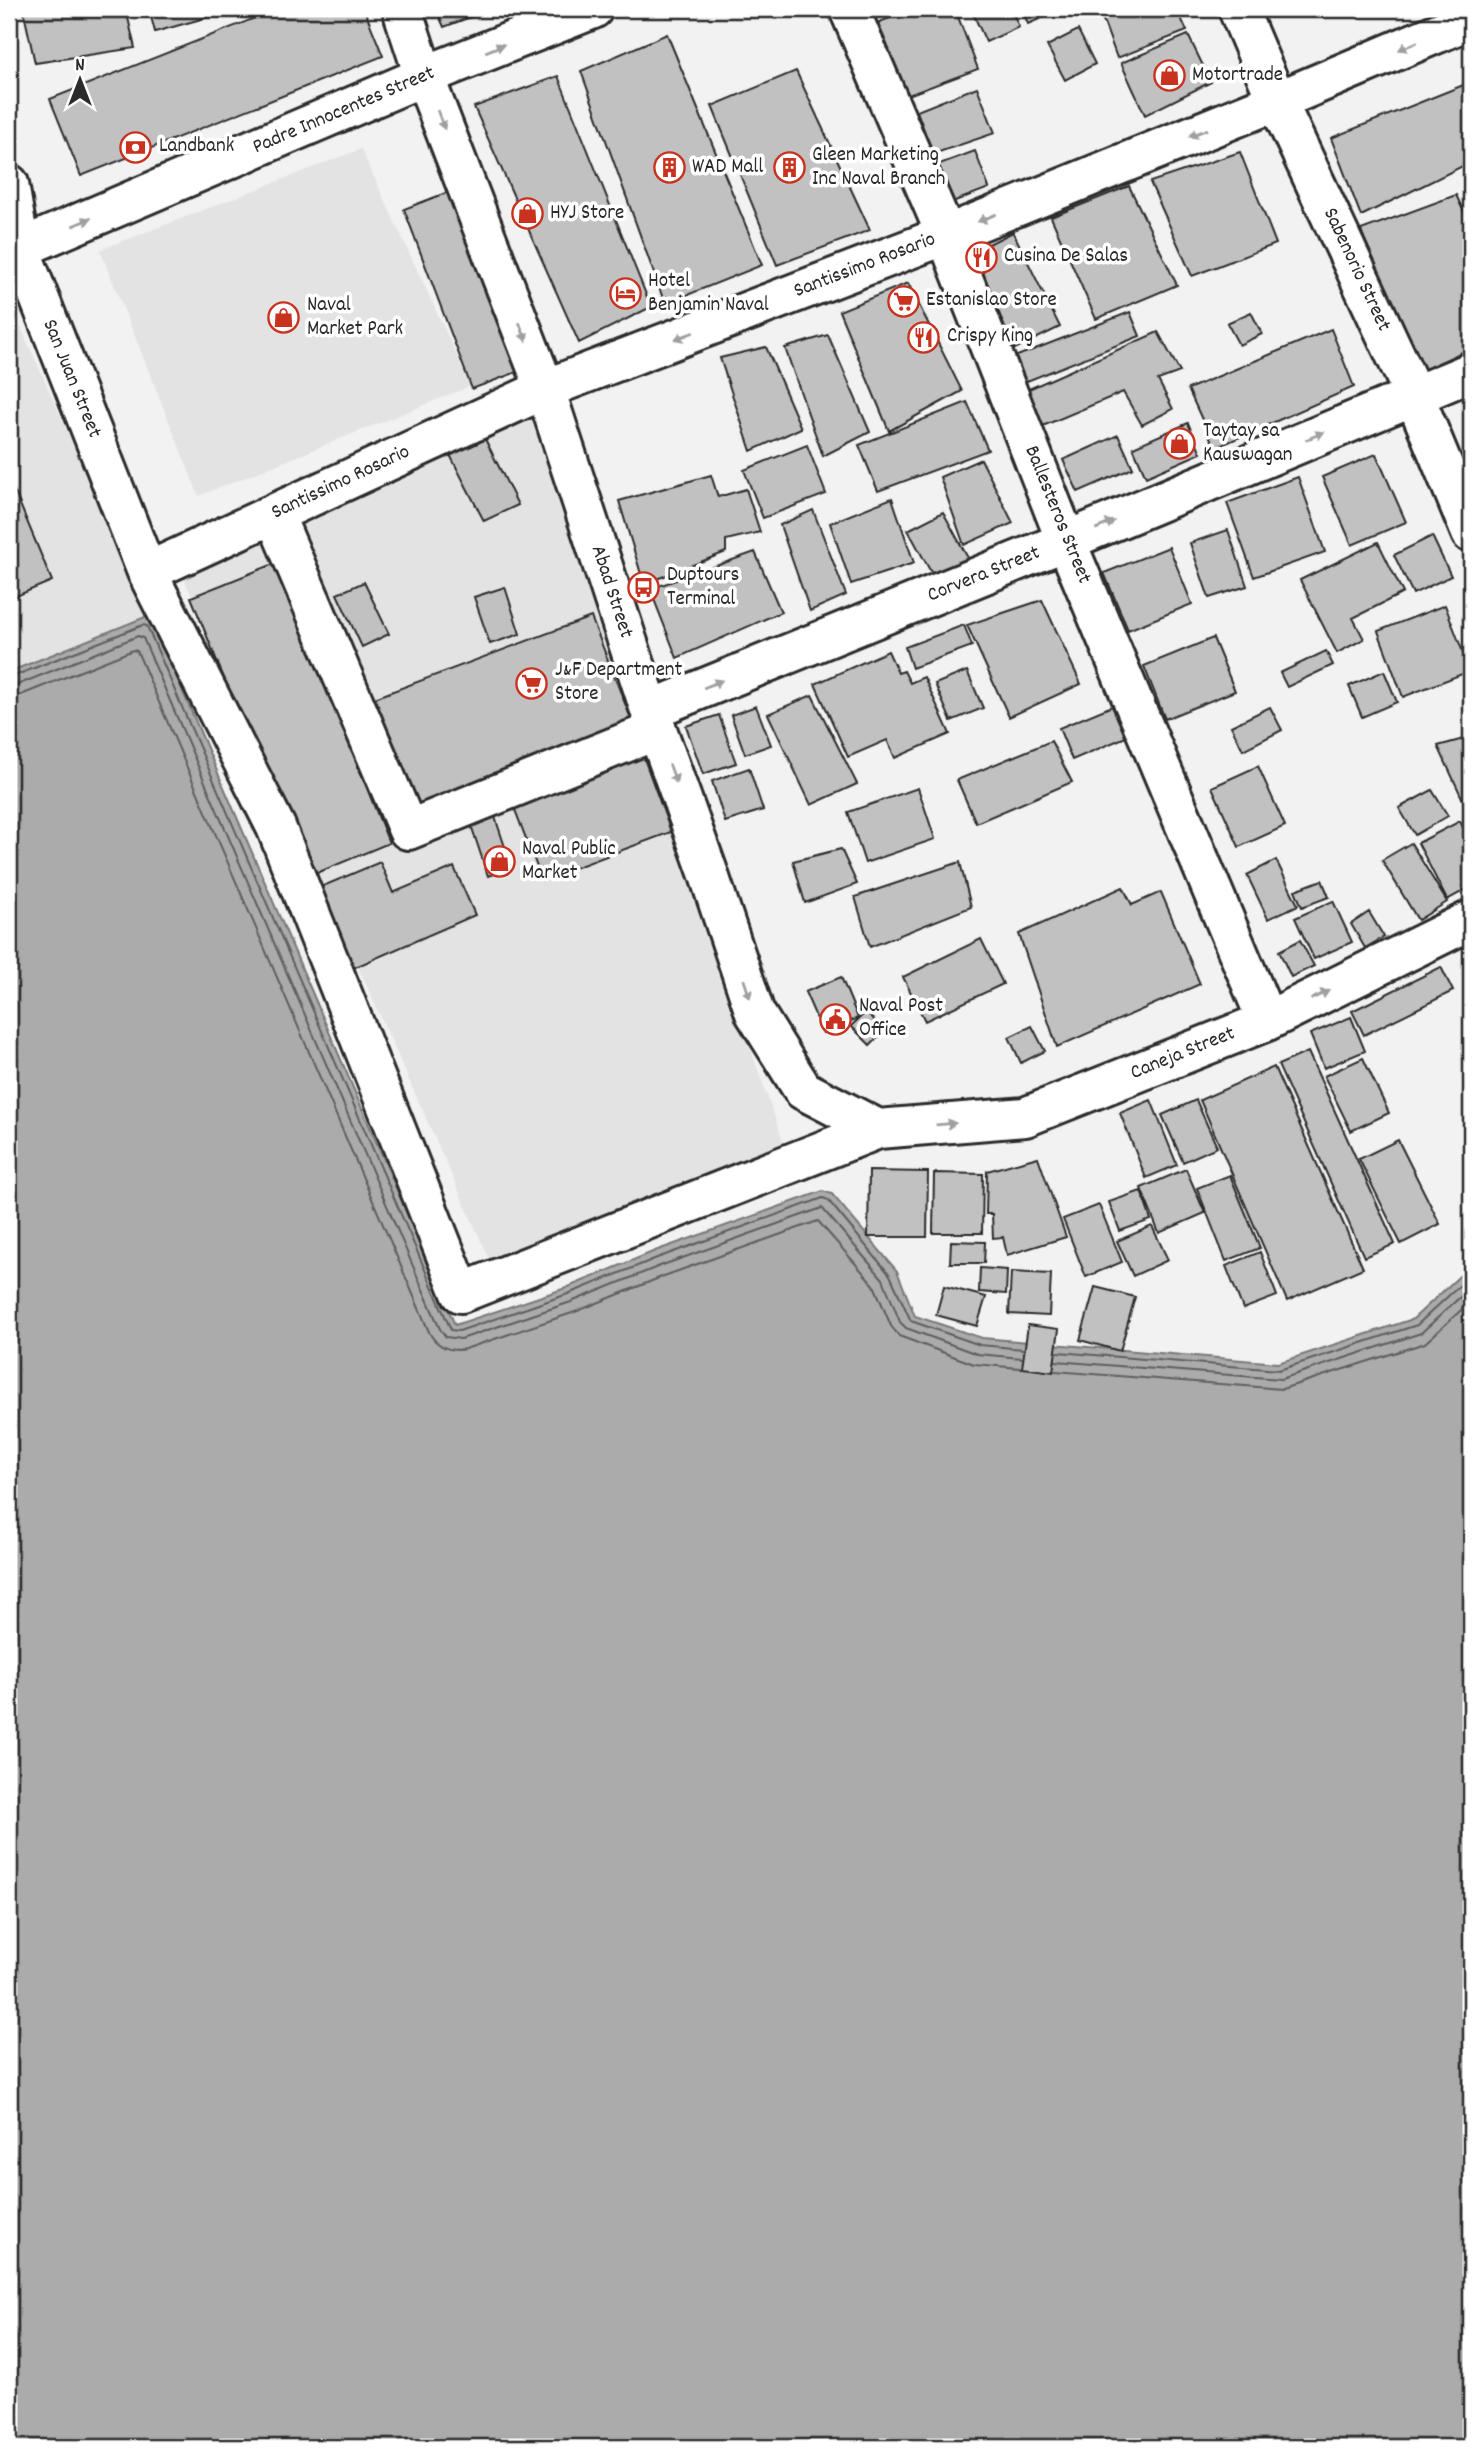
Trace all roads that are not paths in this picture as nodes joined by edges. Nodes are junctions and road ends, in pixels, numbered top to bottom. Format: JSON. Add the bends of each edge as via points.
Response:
{"nodes":[{"id":1,"x":402,"y":9,"type":"edge"},
{"id":2,"x":593,"y":9,"type":"edge"},
{"id":3,"x":849,"y":9,"type":"edge"},
{"id":4,"x":1238,"y":9,"type":"edge"},
{"id":5,"x":1471,"y":19,"type":"edge"},
{"id":6,"x":424,"y":76,"type":"junction"},
{"id":7,"x":1277,"y":101,"type":"junction"},
{"id":8,"x":9,"y":184,"type":"edge"},
{"id":9,"x":946,"y":235,"type":"junction"},
{"id":10,"x":14,"y":251,"type":"edge"},
{"id":11,"x":1471,"y":372,"type":"edge"},
{"id":12,"x":545,"y":389,"type":"junction"},
{"id":13,"x":1414,"y":395,"type":"junction"},
{"id":14,"x":274,"y":514,"type":"junction"},
{"id":15,"x":1471,"y":533,"type":"edge"},
{"id":16,"x":1066,"y":541,"type":"junction"},
{"id":17,"x":147,"y":572,"type":"junction"},
{"id":18,"x":654,"y":720,"type":"junction"},
{"id":19,"x":1471,"y":920,"type":"edge"},
{"id":20,"x":1267,"y":1021,"type":"junction"},
{"id":21,"x":878,"y":1129,"type":"junction"}],
"edges":[{"from":1,"to":6,"type":"street","name":"Abad Street"},
{"from":6,"to":2,"type":"street","name":"Padre Innocentes Street","one_way":true},
{"from":3,"to":9,"type":"street","name":"Ballesteros Street"},
{"from":4,"to":7,"type":"street","name":"Sabenorio Street"},
{"from":5,"to":7,"type":"street","name":"Santissimo Rosario","one_way":true},
{"from":10,"to":6,"type":"street","name":"Padre Innocentes Street","one_way":true},
{"from":6,"to":12,"type":"street","name":"Abad Street","one_way":true},
{"from":7,"to":9,"type":"street","name":"Santissimo Rosario","one_way":true},
{"from":7,"to":13,"type":"street","name":"Sabenorio Street"},
{"from":8,"to":10,"type":"street","name":"San Juan Street"},
{"from":9,"to":12,"type":"street","name":"Santissimo Rosario","one_way":true},
{"from":9,"to":16,"type":"street","name":"Ballesteros Street"},
{"from":10,"to":17,"type":"street","name":"San Juan Street"},
{"from":11,"to":13,"type":"street","name":"Corvera Street"},
{"from":12,"to":14,"type":"street","name":"Santissimo Rosario"},
{"from":12,"to":18,"type":"street","name":"Abad Street"},
{"from":13,"to":15,"type":"street","name":"Sabenorio Street"},
{"from":16,"to":13,"type":"street","name":"Corvera Street","one_way":true},
{"from":14,"to":17,"type":"street","name":"Santissimo Rosario"},
{"from":14,"to":18,"type":"street","name":"Corvera Street","via":[[408,830]]},
{"from":18,"to":16,"type":"street","name":"Corvera Street","one_way":true},
{"from":16,"to":20,"type":"street","name":"Ballesteros Street"},
{"from":17,"to":21,"type":"street","name":"San Juan Street","via":[[276,827],[461,1293]]},
{"from":18,"to":21,"type":"street","name":"Abad Street","one_way":true,"via":[[755,1013],[803,1090]]},
{"from":20,"to":19,"type":"street","name":"Caneja Street","one_way":true},
{"from":21,"to":20,"type":"street","name":"Caneja Street","one_way":true,"via":[[1025,1117]]}]}
